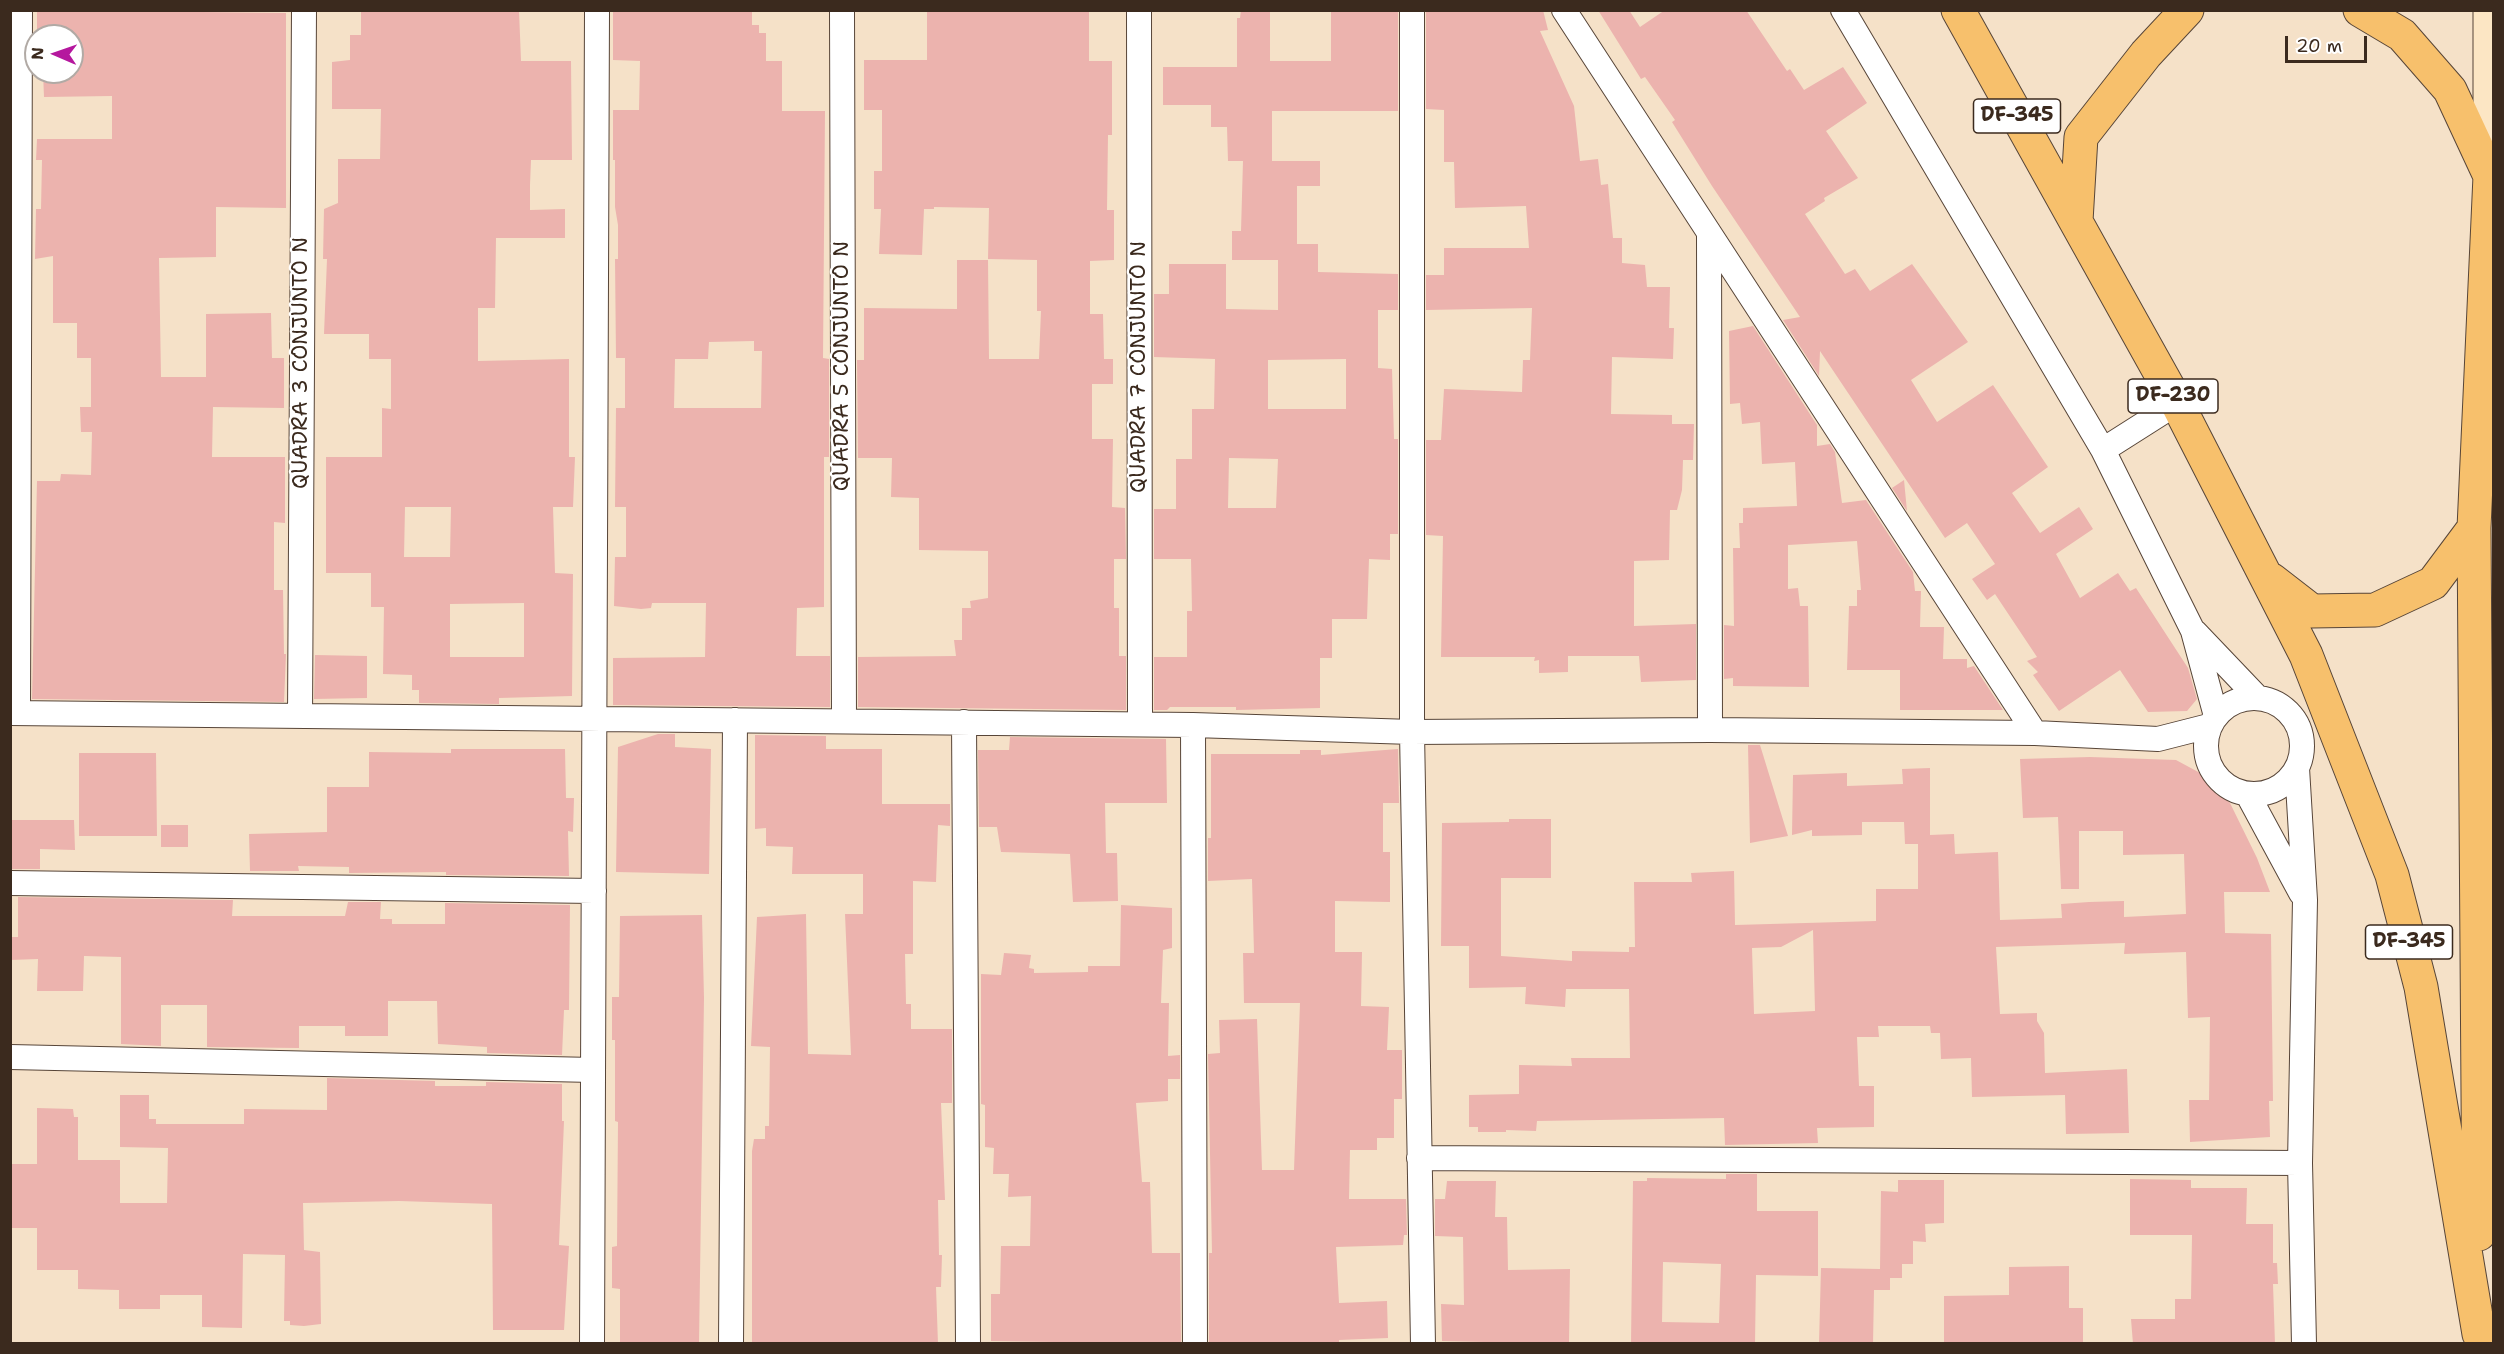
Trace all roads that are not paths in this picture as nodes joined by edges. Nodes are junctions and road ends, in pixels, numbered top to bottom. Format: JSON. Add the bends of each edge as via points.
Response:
{"nodes":[{"id":1,"x":20,"y":10,"type":"edge"},
{"id":2,"x":304,"y":10,"type":"edge"},
{"id":3,"x":597,"y":10,"type":"edge"},
{"id":4,"x":842,"y":10,"type":"edge"},
{"id":5,"x":1139,"y":10,"type":"edge"},
{"id":6,"x":1412,"y":10,"type":"edge"},
{"id":7,"x":1564,"y":10,"type":"edge"},
{"id":8,"x":1843,"y":10,"type":"edge"},
{"id":9,"x":1958,"y":10,"type":"edge"},
{"id":10,"x":2187,"y":10,"type":"edge"},
{"id":11,"x":2360,"y":10,"type":"edge"},
{"id":12,"x":2490,"y":10,"type":"edge"},
{"id":13,"x":2490,"y":176,"type":"junction"},
{"id":14,"x":2076,"y":221,"type":"junction"},
{"id":15,"x":1709,"y":235,"type":"junction"},
{"id":16,"x":2177,"y":404,"type":"junction"},
{"id":17,"x":2103,"y":450,"type":"junction"},
{"id":18,"x":2474,"y":528,"type":"junction"},
{"id":19,"x":2263,"y":574,"type":"junction"},
{"id":20,"x":2193,"y":631,"type":"junction"},
{"id":21,"x":2257,"y":697,"type":"junction"},
{"id":22,"x":14,"y":713,"type":"edge"},
{"id":23,"x":300,"y":715,"type":"junction"},
{"id":24,"x":594,"y":718,"type":"junction"},
{"id":25,"x":735,"y":720,"type":"junction"},
{"id":26,"x":844,"y":721,"type":"junction"},
{"id":27,"x":2212,"y":721,"type":"junction"},
{"id":28,"x":964,"y":722,"type":"junction"},
{"id":29,"x":1140,"y":724,"type":"junction"},
{"id":30,"x":1193,"y":725,"type":"junction"},
{"id":31,"x":1710,"y":730,"type":"junction"},
{"id":32,"x":1412,"y":732,"type":"junction"},
{"id":33,"x":2035,"y":733,"type":"junction"},
{"id":34,"x":2158,"y":739,"type":"junction"},
{"id":35,"x":2207,"y":760,"type":"junction"},
{"id":36,"x":2297,"y":768,"type":"junction"},
{"id":37,"x":2248,"y":795,"type":"junction"},
{"id":38,"x":10,"y":883,"type":"edge"},
{"id":39,"x":594,"y":891,"type":"junction"},
{"id":40,"x":2305,"y":900,"type":"junction"},
{"id":41,"x":10,"y":1057,"type":"edge"},
{"id":42,"x":593,"y":1070,"type":"junction"},
{"id":43,"x":1419,"y":1158,"type":"junction"},
{"id":44,"x":2300,"y":1163,"type":"junction"},
{"id":45,"x":2479,"y":1339,"type":"edge"},
{"id":46,"x":592,"y":1344,"type":"edge"},
{"id":47,"x":731,"y":1344,"type":"edge"},
{"id":48,"x":968,"y":1344,"type":"edge"},
{"id":49,"x":1195,"y":1344,"type":"edge"},
{"id":50,"x":1423,"y":1344,"type":"edge"},
{"id":51,"x":2304,"y":1344,"type":"edge"}],
"edges":[{"from":1,"to":22,"type":"street"},
{"from":2,"to":23,"type":"street","name":"QUADRA 3 CONJUNTO N"},
{"from":3,"to":24,"type":"street"},
{"from":4,"to":26,"type":"street","name":"QUADRA 5 CONJUNTO N"},
{"from":5,"to":29,"type":"street","name":"QUADRA 7 CONJUNTO N"},
{"from":6,"to":32,"type":"street"},
{"from":7,"to":15,"type":"street"},
{"from":8,"to":17,"type":"street"},
{"from":9,"to":14,"type":"main road","name":"DF-345","number":"DF-345"},
{"from":10,"to":14,"type":"main road","via":[[2146,54],[2081,136]]},
{"from":11,"to":13,"type":"main road","via":[[2402,35],[2450,90]]},
{"from":12,"to":13,"type":"main road"},
{"from":13,"to":18,"type":"main road"},
{"from":14,"to":16,"type":"main road","name":"DF-345","number":"DF-230"},
{"from":15,"to":31,"type":"street"},
{"from":15,"to":33,"type":"street"},
{"from":16,"to":17,"type":"street"},
{"from":16,"to":19,"type":"main road","name":"DF-345","number":"DF-230"},
{"from":17,"to":20,"type":"street"},
{"from":18,"to":19,"type":"main road","via":[[2433,583],[2375,610],[2312,611]]},
{"from":18,"to":45,"type":"main road"},
{"from":19,"to":45,"type":"main road","name":"DF-345","number":"DF-345","via":[[2306,655],[2392,875],[2421,987]]},
{"from":20,"to":21,"type":"street"},
{"from":20,"to":27,"type":"street"},
{"from":21,"to":27,"type":"street","via":[[2234,702]]},
{"from":21,"to":36,"type":"street","via":[[2280,705],[2296,722],[2302,745]]},
{"from":22,"to":23,"type":"street"},
{"from":23,"to":24,"type":"street"},
{"from":24,"to":25,"type":"street"},
{"from":24,"to":39,"type":"street"},
{"from":25,"to":26,"type":"street"},
{"from":25,"to":47,"type":"street"},
{"from":26,"to":28,"type":"street"},
{"from":27,"to":34,"type":"street"},
{"from":27,"to":35,"type":"street","via":[[2205,749]]},
{"from":28,"to":29,"type":"street"},
{"from":28,"to":48,"type":"street"},
{"from":29,"to":30,"type":"street"},
{"from":30,"to":32,"type":"street"},
{"from":30,"to":49,"type":"street"},
{"from":31,"to":32,"type":"street"},
{"from":31,"to":33,"type":"street"},
{"from":32,"to":43,"type":"street"},
{"from":33,"to":34,"type":"street"},
{"from":34,"to":35,"type":"street"},
{"from":35,"to":37,"type":"street","via":[[2223,784]]},
{"from":36,"to":37,"type":"street","via":[[2282,786],[2260,795]]},
{"from":36,"to":40,"type":"street"},
{"from":37,"to":40,"type":"street"},
{"from":38,"to":39,"type":"street"},
{"from":39,"to":42,"type":"street"},
{"from":40,"to":44,"type":"street"},
{"from":41,"to":42,"type":"street"},
{"from":42,"to":46,"type":"street"},
{"from":43,"to":44,"type":"street"},
{"from":43,"to":50,"type":"street"},
{"from":44,"to":51,"type":"street"}]}
